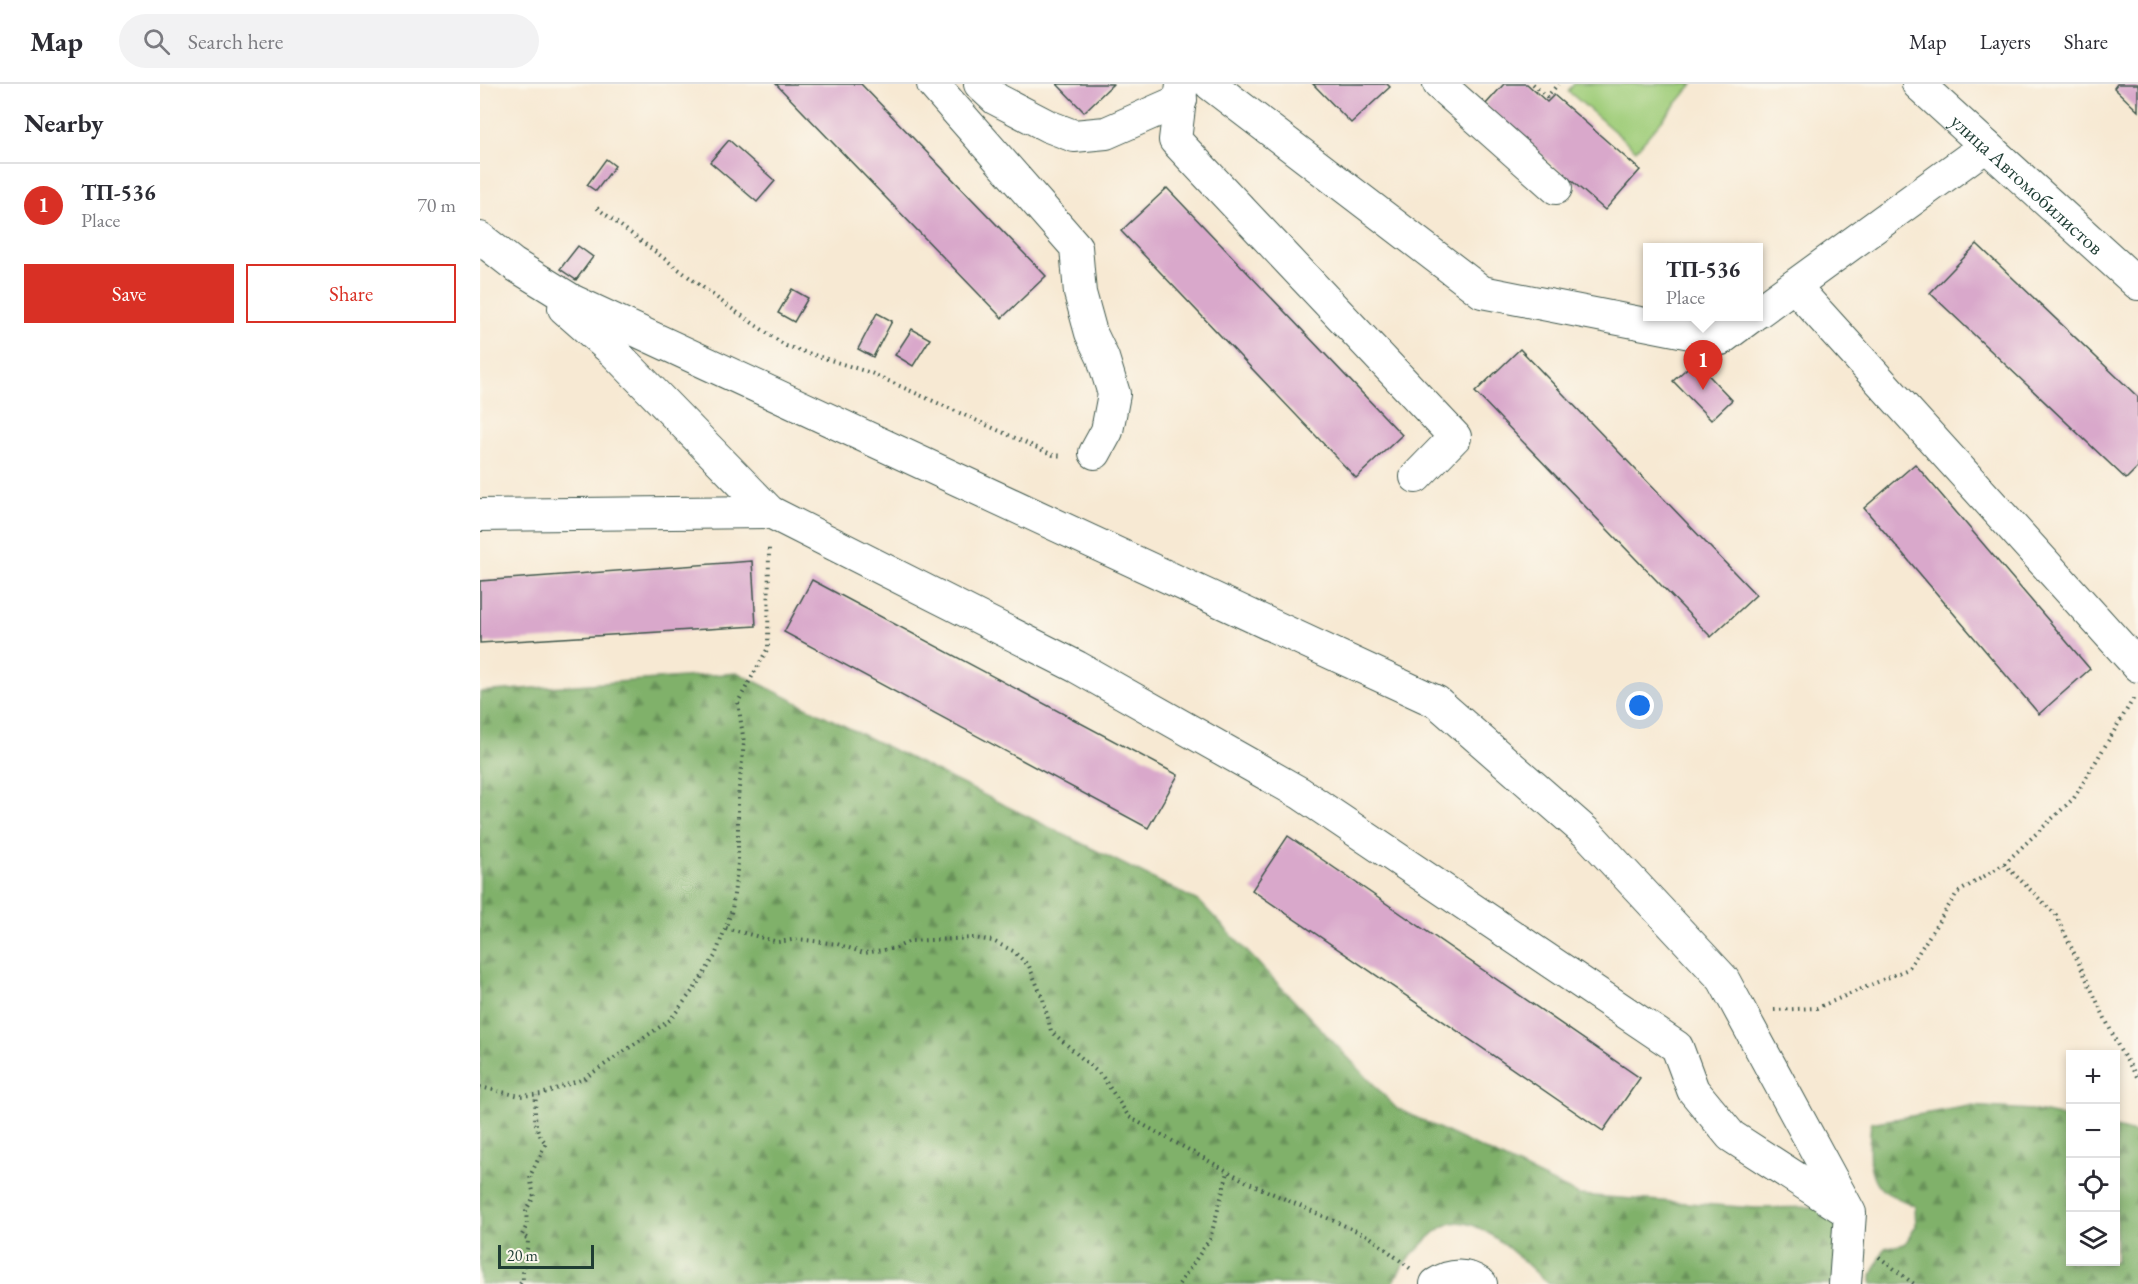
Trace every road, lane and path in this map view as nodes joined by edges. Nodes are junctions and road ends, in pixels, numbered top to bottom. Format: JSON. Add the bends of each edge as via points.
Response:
{"nodes":[{"id":1,"x":933,"y":84,"type":"edge"},
{"id":2,"x":980,"y":84,"type":"edge"},
{"id":3,"x":1439,"y":84,"type":"edge"},
{"id":4,"x":1533,"y":84,"type":"edge"},
{"id":5,"x":1558,"y":84,"type":"edge"},
{"id":6,"x":1918,"y":84,"type":"edge"},
{"id":7,"x":1220,"y":87,"type":"edge"},
{"id":8,"x":1181,"y":92,"type":"edge"},
{"id":9,"x":1986,"y":146,"type":"junction"},
{"id":10,"x":1556,"y":188,"type":"dead end"},
{"id":11,"x":597,"y":208,"type":"dead end"},
{"id":12,"x":480,"y":238,"type":"edge"},
{"id":13,"x":513,"y":264,"type":"junction"},
{"id":14,"x":2138,"y":284,"type":"edge"},
{"id":15,"x":1794,"y":286,"type":"junction"},
{"id":16,"x":1763,"y":308,"type":"edge"},
{"id":17,"x":1745,"y":321,"type":"edge"},
{"id":18,"x":1095,"y":453,"type":"joint"},
{"id":19,"x":1416,"y":477,"type":"dead end"},
{"id":20,"x":770,"y":512,"type":"junction"},
{"id":21,"x":480,"y":515,"type":"edge"},
{"id":22,"x":2138,"y":666,"type":"edge"},
{"id":23,"x":2138,"y":690,"type":"edge"},
{"id":24,"x":2004,"y":864,"type":"junction"},
{"id":25,"x":726,"y":928,"type":"junction"},
{"id":26,"x":1740,"y":1011,"type":"junction"},
{"id":27,"x":2138,"y":1078,"type":"edge"},
{"id":28,"x":480,"y":1087,"type":"edge"},
{"id":29,"x":536,"y":1095,"type":"junction"},
{"id":30,"x":1228,"y":1172,"type":"junction"},
{"id":31,"x":1850,"y":1213,"type":"junction"},
{"id":32,"x":1424,"y":1277,"type":"edge"},
{"id":33,"x":520,"y":1284,"type":"edge"},
{"id":34,"x":1179,"y":1284,"type":"edge"},
{"id":35,"x":1481,"y":1284,"type":"edge"},
{"id":36,"x":1845,"y":1284,"type":"edge"}],
"edges":[{"from":1,"to":18,"type":"street","via":[[1076,247],[1080,292],[1113,394],[1107,431]]},
{"from":2,"to":8,"type":"street","via":[[996,99],[1074,136],[1106,133],[1142,119]]},
{"from":3,"to":10,"type":"street"},
{"from":4,"to":5,"type":"path","via":[[1547,97]]},
{"from":6,"to":9,"type":"street","name":"улица Автомобилистов"},
{"from":7,"to":17,"type":"street","via":[[1482,292],[1721,339]]},
{"from":8,"to":19,"type":"street","via":[[1175,140],[1455,437]]},
{"from":9,"to":14,"type":"street","name":"улица Автомобилистов"},
{"from":9,"to":15,"type":"street"},
{"from":11,"to":18,"type":"path","via":[[786,346],[871,373],[1053,455]]},
{"from":12,"to":13,"type":"street"},
{"from":13,"to":20,"type":"street","via":[[615,353]]},
{"from":13,"to":26,"type":"street","via":[[573,301],[1437,702],[1589,835],[1723,979]]},
{"from":15,"to":16,"type":"street"},
{"from":15,"to":22,"type":"street"},
{"from":20,"to":21,"type":"street"},
{"from":20,"to":25,"type":"path","via":[[768,648],[738,702],[743,770],[738,796],[738,863]]},
{"from":20,"to":31,"type":"street","via":[[1077,667],[1300,793],[1677,1047],[1693,1090],[1731,1136]]},
{"from":23,"to":24,"type":"path","via":[[2074,798]]},
{"from":24,"to":26,"type":"path","via":[[1957,893],[1908,969],[1816,1008]]},
{"from":24,"to":27,"type":"path","via":[[2056,915],[2120,1050]]},
{"from":25,"to":29,"type":"path","via":[[715,956],[670,1020],[585,1078]]},
{"from":25,"to":30,"type":"path","via":[[778,942],[798,939],[837,944],[864,953],[896,948],[910,941],[993,941],[1013,951],[1029,966],[1051,1031],[1102,1077],[1129,1118]]},
{"from":26,"to":31,"type":"street"},
{"from":28,"to":29,"type":"path"},
{"from":29,"to":33,"type":"path","via":[[537,1132],[546,1143],[530,1176],[534,1197],[522,1235],[528,1239],[528,1247]]},
{"from":30,"to":32,"type":"path","via":[[1370,1237]]},
{"from":30,"to":34,"type":"path","via":[[1210,1239]]},
{"from":31,"to":36,"type":"street"},
{"from":32,"to":35,"type":"street","via":[[1460,1276]]}]}
